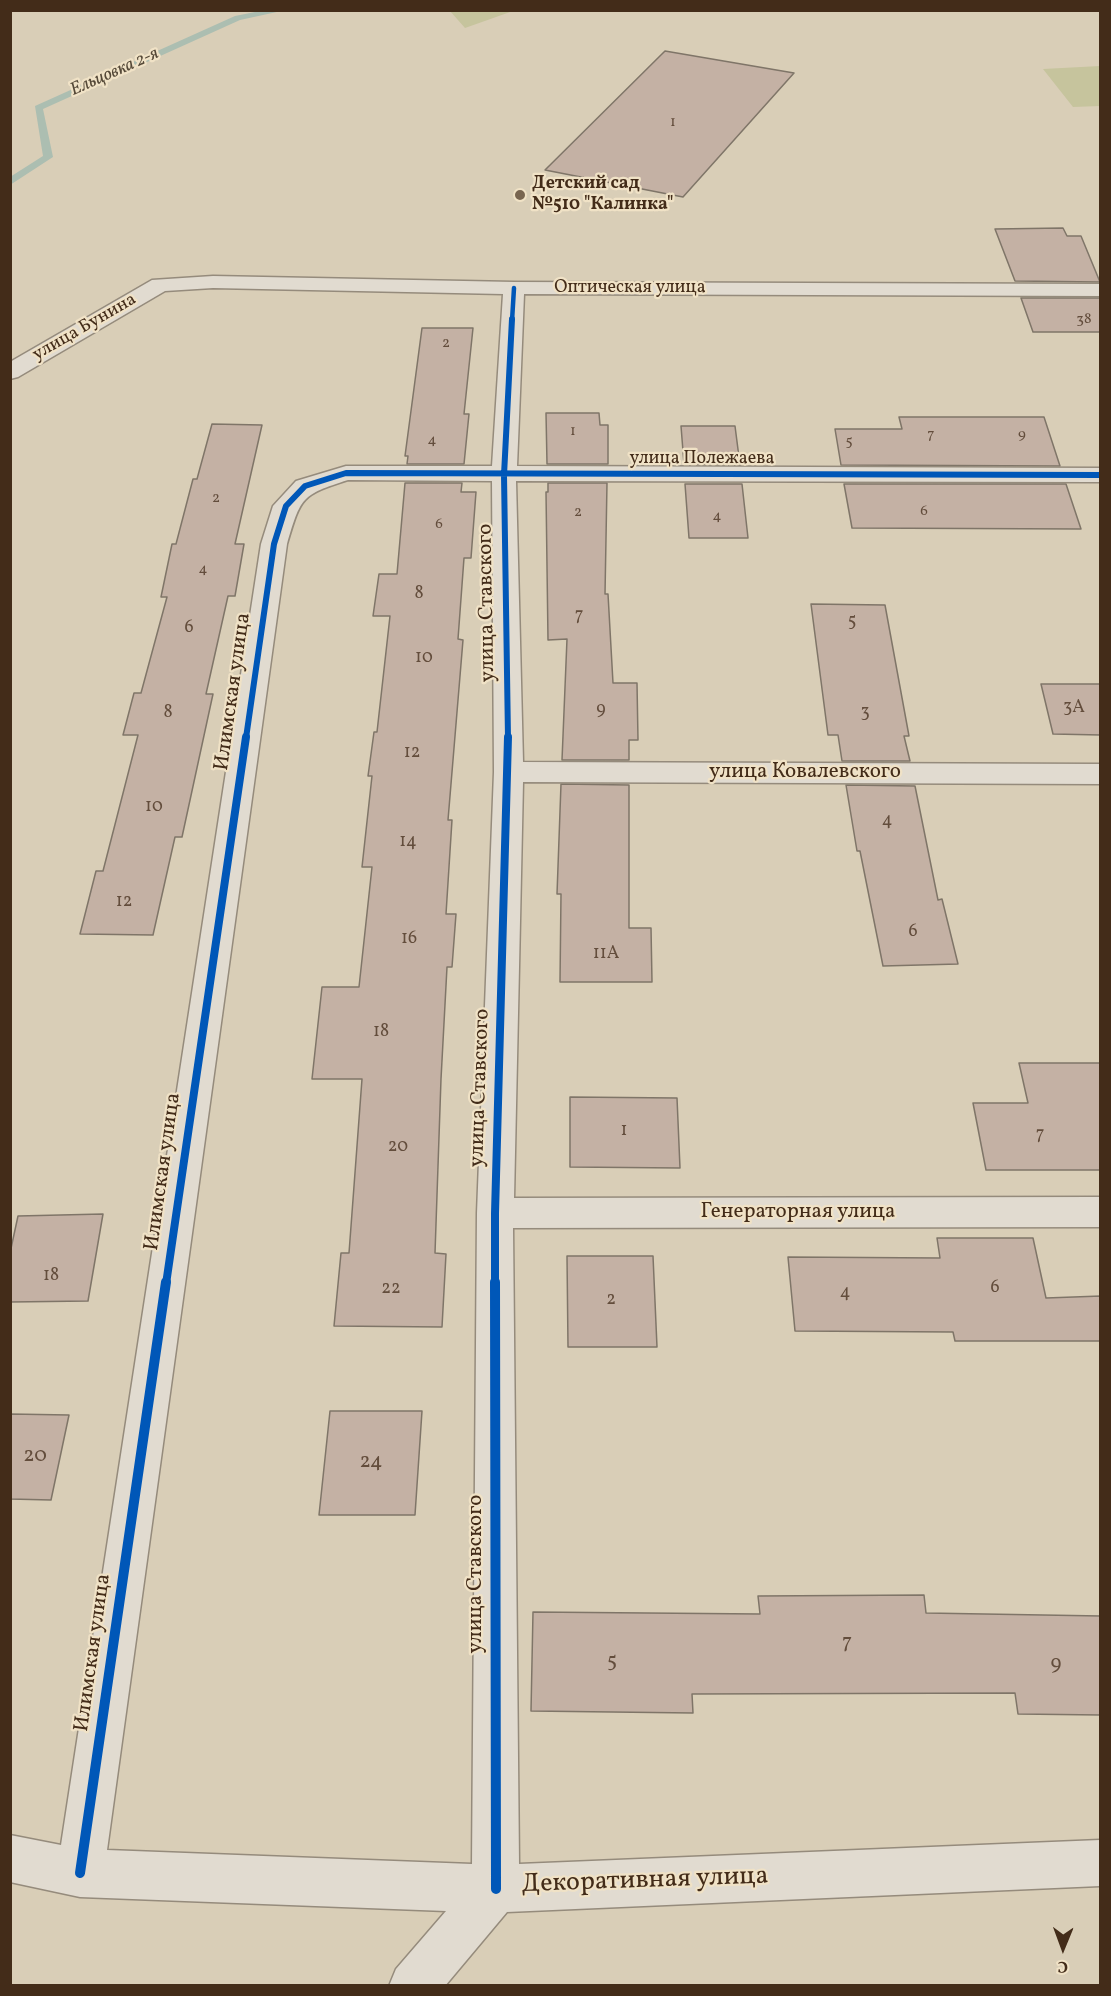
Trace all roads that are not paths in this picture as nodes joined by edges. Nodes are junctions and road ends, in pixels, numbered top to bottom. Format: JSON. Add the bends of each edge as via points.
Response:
{"nodes":[{"id":1,"x":160,"y":285,"type":"joint"},
{"id":2,"x":514,"y":288,"type":"junction"},
{"id":3,"x":1101,"y":290,"type":"edge"},
{"id":4,"x":61,"y":341,"type":"junction"},
{"id":5,"x":10,"y":355,"type":"edge"},
{"id":6,"x":10,"y":372,"type":"edge"},
{"id":7,"x":504,"y":475,"type":"junction"},
{"id":8,"x":1101,"y":475,"type":"edge"},
{"id":9,"x":305,"y":486,"type":"joint"},
{"id":10,"x":509,"y":772,"type":"junction"},
{"id":11,"x":1101,"y":774,"type":"edge"},
{"id":12,"x":1101,"y":1212,"type":"edge"},
{"id":13,"x":495,"y":1213,"type":"junction"},
{"id":14,"x":10,"y":1858,"type":"edge"},
{"id":15,"x":1101,"y":1863,"type":"edge"},
{"id":16,"x":80,"y":1873,"type":"junction"},
{"id":17,"x":495,"y":1888,"type":"junction"},
{"id":18,"x":413,"y":1986,"type":"edge"}],
"edges":[{"from":1,"to":2,"type":"street","name":"Оптическая улица","via":[[213,282]]},
{"from":1,"to":4,"type":"street","name":"улица Бунина"},
{"from":2,"to":3,"type":"street","name":"Оптическая улица"},
{"from":2,"to":7,"type":"street","name":"улица Ставского"},
{"from":4,"to":5,"type":"street"},
{"from":4,"to":6,"type":"street","name":"улица Бунина"},
{"from":7,"to":8,"type":"street","name":"улица Полежаева"},
{"from":7,"to":9,"type":"street","name":"улица Полежаева","via":[[346,473]]},
{"from":7,"to":10,"type":"street","name":"улица Ставского"},
{"from":9,"to":16,"type":"street","name":"Илимская улица","via":[[286,506],[274,544]]},
{"from":10,"to":11,"type":"street","name":"улица Ковалевского"},
{"from":10,"to":13,"type":"street","name":"улица Ставского"},
{"from":12,"to":13,"type":"street","name":"Генераторная улица"},
{"from":13,"to":17,"type":"street","name":"улица Ставского"},
{"from":14,"to":16,"type":"street","name":"Декоративная улица"},
{"from":15,"to":17,"type":"street","name":"Декоративная улица"},
{"from":16,"to":17,"type":"street","name":"Декоративная улица"},
{"from":17,"to":18,"type":"street"}]}
